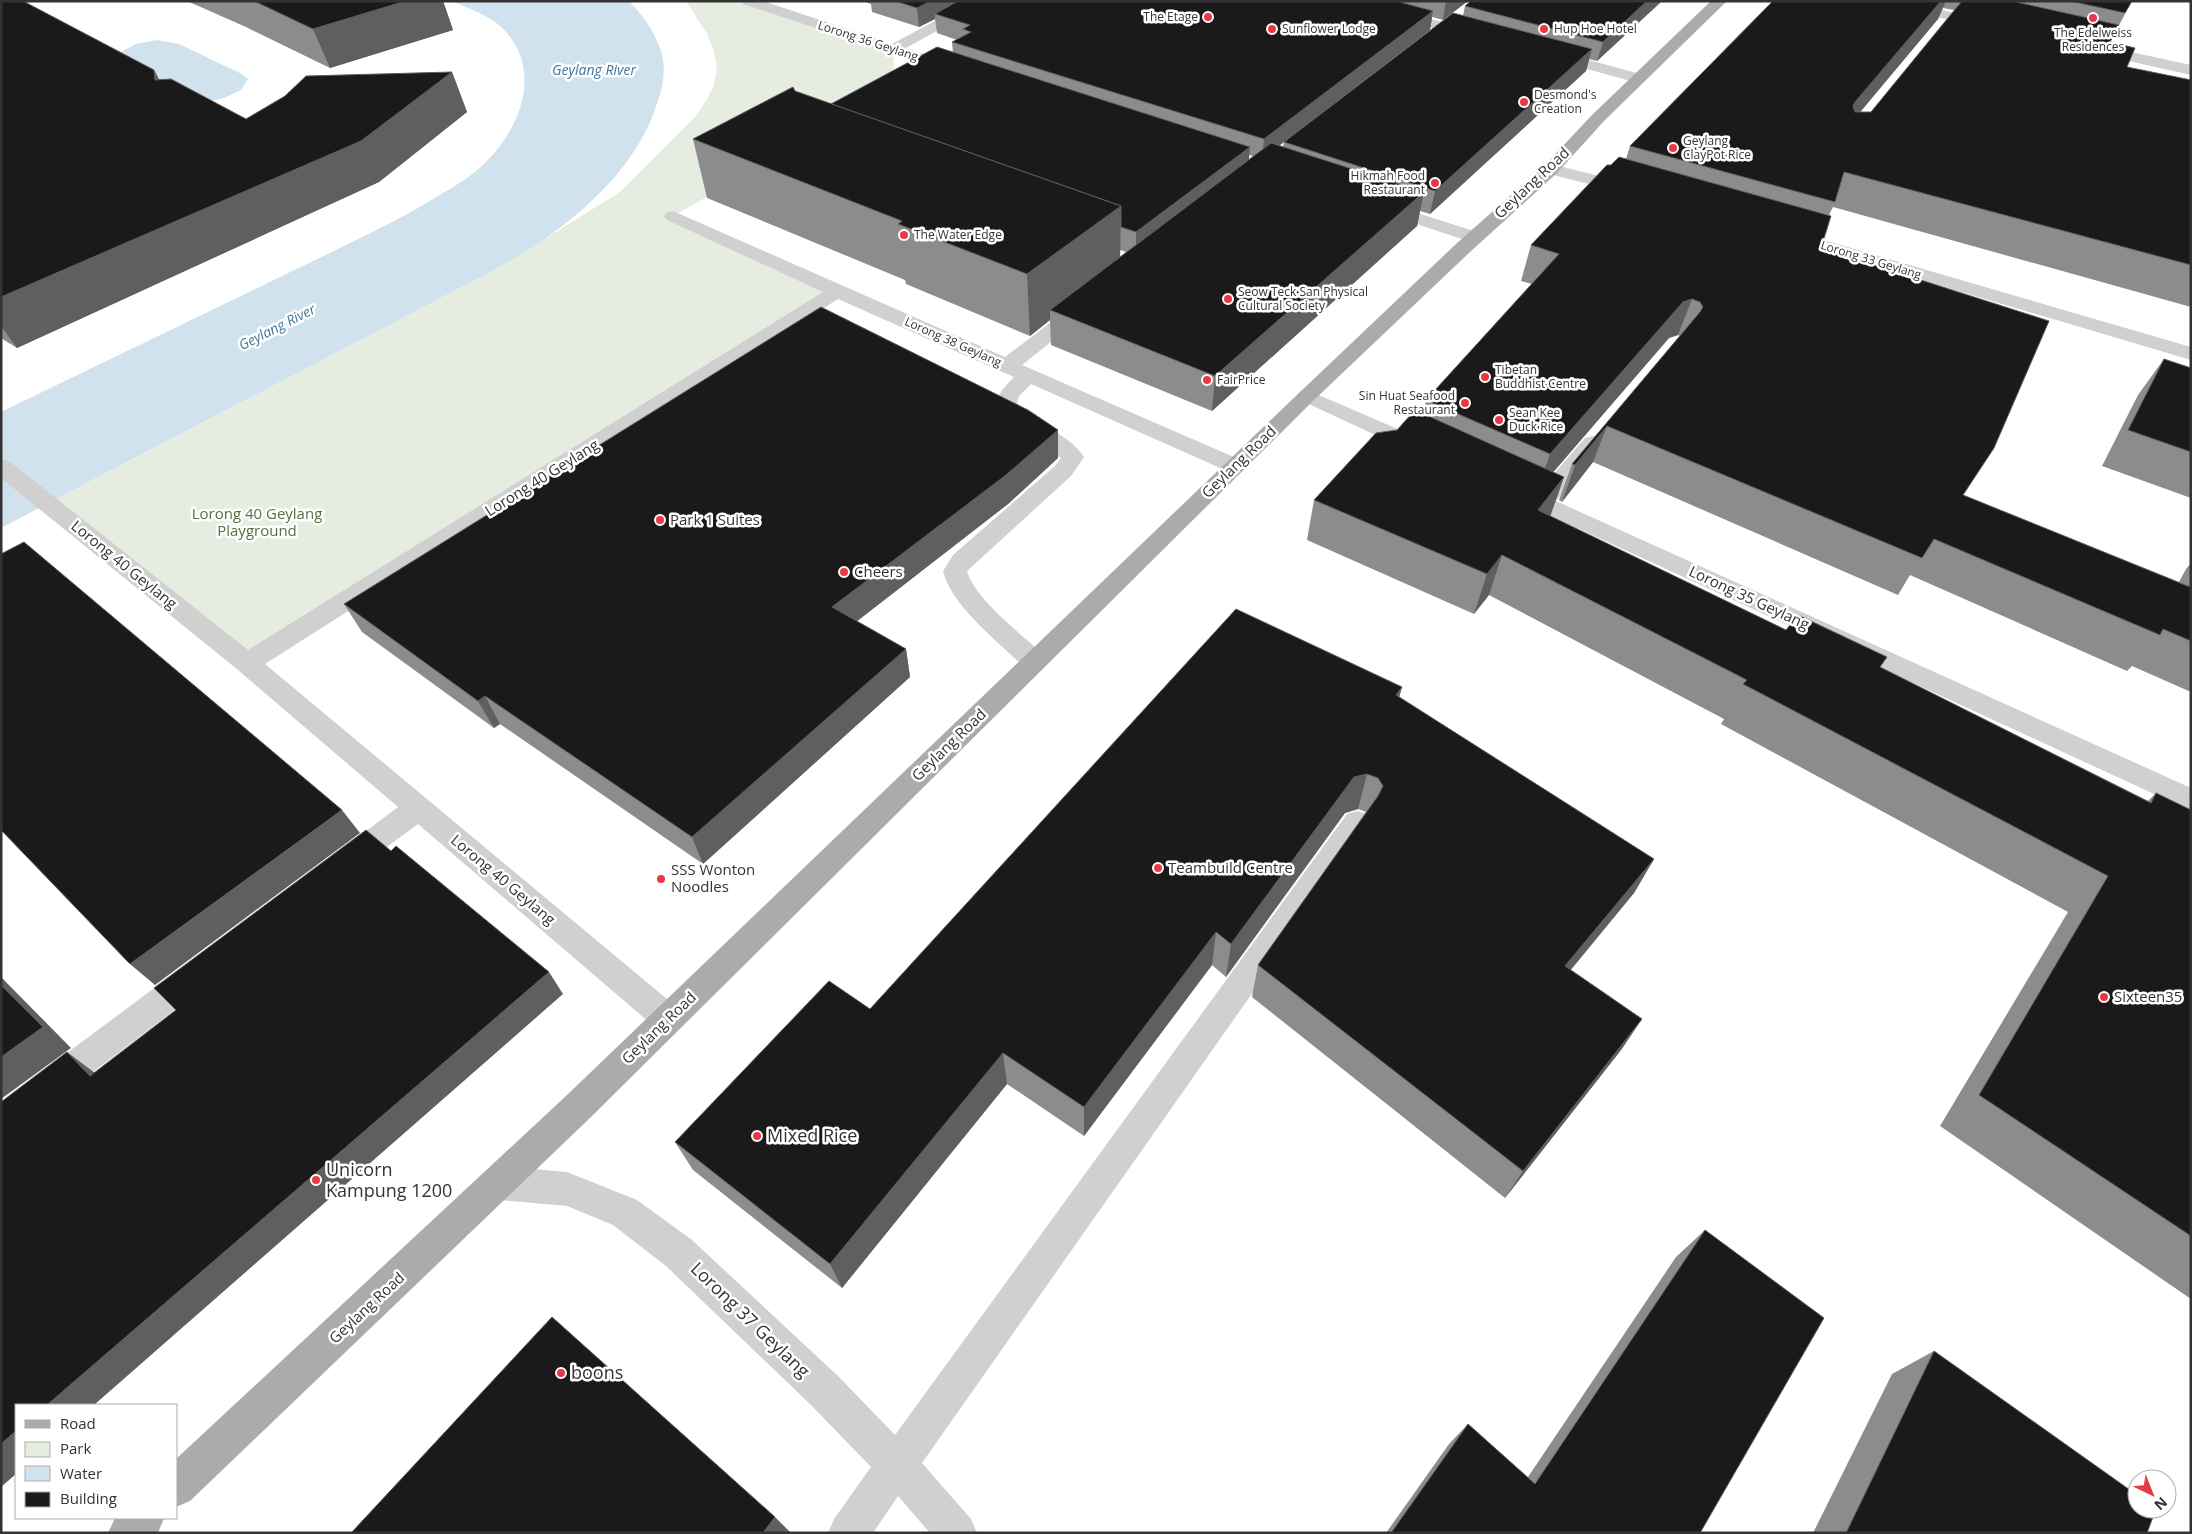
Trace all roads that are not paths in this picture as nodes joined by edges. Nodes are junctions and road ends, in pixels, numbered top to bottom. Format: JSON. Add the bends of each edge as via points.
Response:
{"nodes":[{"id":1,"x":748,"y":1,"type":"edge"},
{"id":2,"x":983,"y":1,"type":"edge"},
{"id":3,"x":1345,"y":1,"type":"edge"},
{"id":4,"x":1720,"y":1,"type":"edge"},
{"id":5,"x":1883,"y":1,"type":"edge"},
{"id":6,"x":1463,"y":15,"type":"edge"},
{"id":7,"x":1951,"y":16,"type":"junction"},
{"id":8,"x":1448,"y":28,"type":"junction"},
{"id":9,"x":2000,"y":28,"type":"edge"},
{"id":10,"x":1940,"y":30,"type":"edge"},
{"id":11,"x":1483,"y":37,"type":"edge"},
{"id":12,"x":1432,"y":40,"type":"edge"},
{"id":13,"x":2076,"y":44,"type":"edge"},
{"id":14,"x":893,"y":49,"type":"junction"},
{"id":15,"x":1538,"y":52,"type":"edge"},
{"id":16,"x":2191,"y":70,"type":"edge"},
{"id":17,"x":964,"y":72,"type":"edge"},
{"id":18,"x":1638,"y":78,"type":"junction"},
{"id":19,"x":1551,"y":169,"type":"junction"},
{"id":20,"x":1646,"y":194,"type":"edge"},
{"id":21,"x":1368,"y":202,"type":"edge"},
{"id":22,"x":673,"y":216,"type":"dead end"},
{"id":23,"x":1772,"y":230,"type":"edge"},
{"id":24,"x":1474,"y":237,"type":"junction"},
{"id":25,"x":837,"y":291,"type":"junction"},
{"id":26,"x":1094,"y":299,"type":"edge"},
{"id":27,"x":2191,"y":354,"type":"edge"},
{"id":28,"x":1017,"y":370,"type":"junction"},
{"id":29,"x":1308,"y":396,"type":"junction"},
{"id":30,"x":1608,"y":425,"type":"edge"},
{"id":31,"x":1435,"y":454,"type":"edge"},
{"id":32,"x":1,"y":466,"type":"edge"},
{"id":33,"x":1235,"y":466,"type":"junction"},
{"id":34,"x":1498,"y":483,"type":"edge"},
{"id":35,"x":1542,"y":503,"type":"junction"},
{"id":36,"x":1034,"y":661,"type":"junction"},
{"id":37,"x":247,"y":663,"type":"junction"},
{"id":38,"x":2191,"y":800,"type":"edge"},
{"id":39,"x":418,"y":808,"type":"junction"},
{"id":40,"x":1357,"y":822,"type":"edge"},
{"id":41,"x":323,"y":879,"type":"edge"},
{"id":42,"x":213,"y":962,"type":"edge"},
{"id":43,"x":668,"y":1019,"type":"junction"},
{"id":44,"x":1,"y":1122,"type":"edge"},
{"id":45,"x":499,"y":1183,"type":"junction"},
{"id":46,"x":898,"y":1466,"type":"junction"},
{"id":47,"x":178,"y":1485,"type":"edge"},
{"id":48,"x":143,"y":1519,"type":"edge"},
{"id":49,"x":128,"y":1533,"type":"edge"},
{"id":50,"x":848,"y":1533,"type":"edge"},
{"id":51,"x":957,"y":1533,"type":"edge"}],
"edges":[{"from":1,"to":14,"type":"street","name":"Lorong 36 Geylang"},
{"from":2,"to":14,"type":"street"},
{"from":3,"to":8,"type":"street"},
{"from":4,"to":18,"type":"main road","name":"Geylang Road"},
{"from":5,"to":7,"type":"street"},
{"from":6,"to":8,"type":"street"},
{"from":7,"to":9,"type":"street"},
{"from":7,"to":10,"type":"street"},
{"from":8,"to":11,"type":"street"},
{"from":8,"to":12,"type":"street"},
{"from":13,"to":16,"type":"street"},
{"from":14,"to":17,"type":"street","name":"Lorong 36 Geylang"},
{"from":15,"to":18,"type":"street"},
{"from":18,"to":19,"type":"main road","name":"Geylang Road"},
{"from":19,"to":20,"type":"street"},
{"from":19,"to":24,"type":"main road","name":"Geylang Road"},
{"from":21,"to":24,"type":"street"},
{"from":22,"to":25,"type":"street","name":"Lorong 38 Geylang"},
{"from":23,"to":27,"type":"street","name":"Lorong 33 Geylang"},
{"from":24,"to":29,"type":"main road","name":"Geylang Road"},
{"from":25,"to":28,"type":"street","name":"Lorong 38 Geylang"},
{"from":25,"to":37,"type":"street","name":"Lorong 40 Geylang"},
{"from":26,"to":28,"type":"street"},
{"from":28,"to":33,"type":"street","name":"Lorong 38 Geylang"},
{"from":28,"to":36,"type":"street","via":[[1006,404],[1015,416],[1073,457],[1063,471],[961,561],[955,571],[957,579],[987,617]]},
{"from":29,"to":31,"type":"street"},
{"from":29,"to":33,"type":"main road","name":"Geylang Road"},
{"from":30,"to":35,"type":"street"},
{"from":32,"to":37,"type":"street","name":"Lorong 40 Geylang"},
{"from":33,"to":36,"type":"main road","name":"Geylang Road"},
{"from":34,"to":35,"type":"street","name":"Lorong 35 Geylang"},
{"from":35,"to":38,"type":"street","name":"Lorong 35 Geylang"},
{"from":36,"to":43,"type":"main road","name":"Geylang Road"},
{"from":37,"to":39,"type":"street","name":"Lorong 40 Geylang"},
{"from":39,"to":41,"type":"street"},
{"from":39,"to":43,"type":"street","name":"Lorong 40 Geylang"},
{"from":40,"to":46,"type":"street"},
{"from":42,"to":44,"type":"street"},
{"from":43,"to":45,"type":"main road","name":"Geylang Road"},
{"from":45,"to":46,"type":"street","name":"Lorong 37 Geylang","via":[[567,1189],[625,1212],[679,1253],[825,1391]]},
{"from":45,"to":47,"type":"main road","name":"Geylang Road"},
{"from":46,"to":50,"type":"street"},
{"from":46,"to":51,"type":"street","name":"Lorong 37 Geylang"},
{"from":48,"to":49,"type":"main road"}]}
